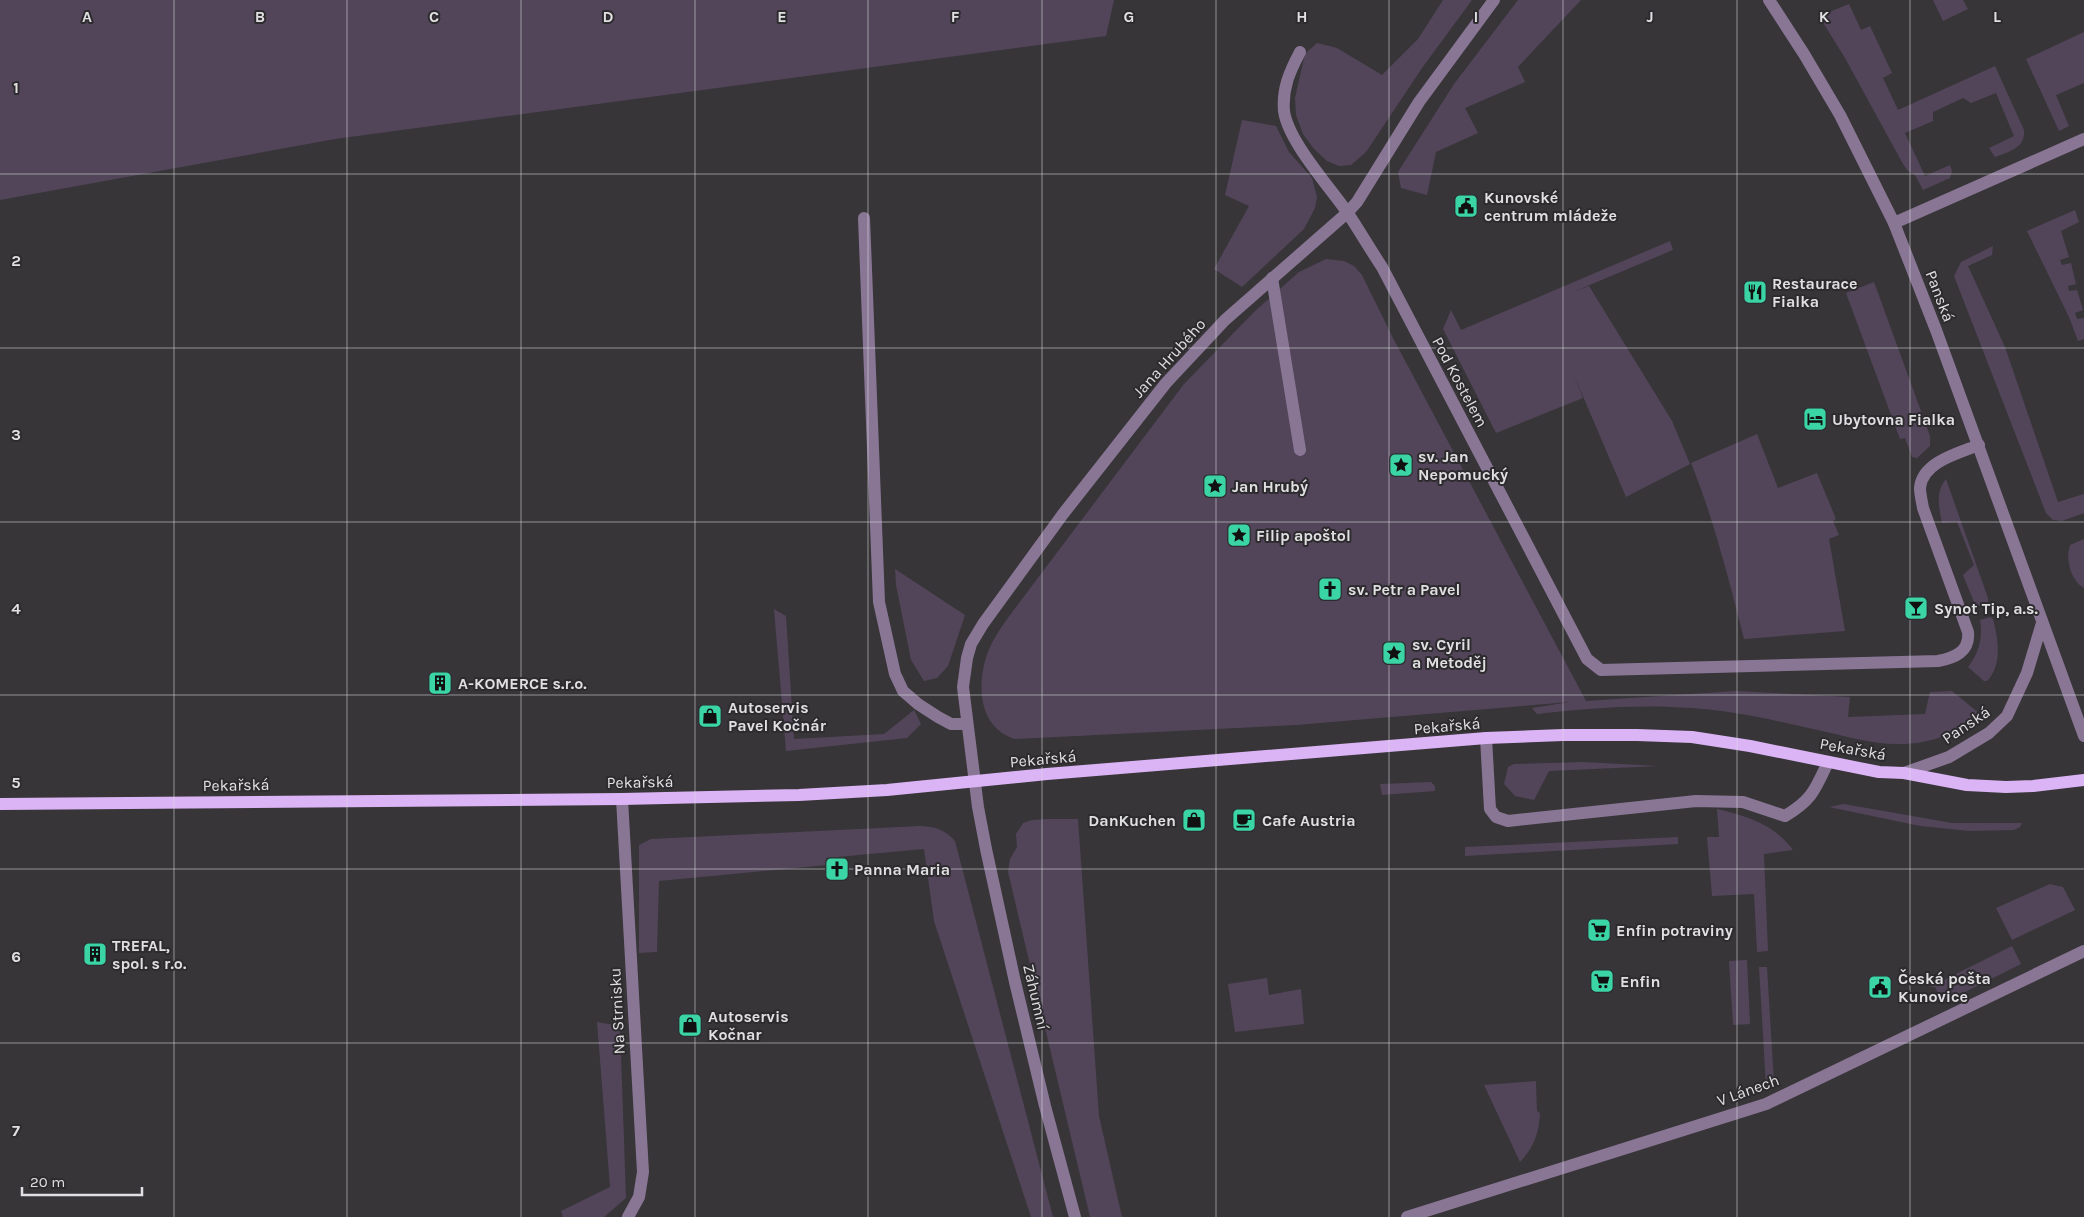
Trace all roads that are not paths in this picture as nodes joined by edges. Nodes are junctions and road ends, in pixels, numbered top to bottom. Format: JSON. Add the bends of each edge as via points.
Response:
{"nodes":[{"id":1,"x":1494,"y":0,"type":"edge"},
{"id":2,"x":1769,"y":0,"type":"edge"},
{"id":3,"x":1300,"y":52,"type":"dead end"},
{"id":4,"x":2084,"y":139,"type":"edge"},
{"id":5,"x":1347,"y":212,"type":"junction"},
{"id":6,"x":864,"y":218,"type":"dead end"},
{"id":7,"x":1894,"y":223,"type":"junction"},
{"id":8,"x":1272,"y":278,"type":"junction"},
{"id":9,"x":1979,"y":445,"type":"junction"},
{"id":10,"x":1300,"y":450,"type":"dead end"},
{"id":11,"x":2042,"y":623,"type":"junction"},
{"id":12,"x":966,"y":724,"type":"junction"},
{"id":13,"x":2084,"y":736,"type":"edge"},
{"id":14,"x":1486,"y":738,"type":"junction"},
{"id":15,"x":1828,"y":762,"type":"junction"},
{"id":16,"x":1904,"y":773,"type":"junction"},
{"id":17,"x":2084,"y":780,"type":"edge"},
{"id":18,"x":976,"y":782,"type":"junction"},
{"id":19,"x":622,"y":799,"type":"junction"},
{"id":20,"x":0,"y":804,"type":"edge"},
{"id":21,"x":2084,"y":951,"type":"edge"},
{"id":22,"x":628,"y":1217,"type":"edge"},
{"id":23,"x":1075,"y":1217,"type":"edge"},
{"id":24,"x":1407,"y":1217,"type":"edge"}],
"edges":[{"from":1,"to":5,"type":"street","name":"Jana Hrubého","via":[[1419,102],[1377,172]]},
{"from":2,"to":7,"type":"street","name":"Panská","via":[[1840,115]]},
{"from":3,"to":5,"type":"street","name":"Pod Kostelem","via":[[1285,87],[1285,116],[1295,139]]},
{"from":4,"to":7,"type":"street"},
{"from":5,"to":8,"type":"street","name":"Jana Hrubého"},
{"from":5,"to":9,"type":"street","name":"Pod Kostelem","via":[[1408,315],[1587,659],[1601,670],[1938,661],[1957,656],[1968,643],[1968,632],[1923,508],[1920,487],[1924,476],[1937,464]]},
{"from":6,"to":12,"type":"street","via":[[879,602],[895,674],[903,691],[951,724]]},
{"from":7,"to":9,"type":"street","name":"Panská"},
{"from":8,"to":10,"type":"street"},
{"from":8,"to":12,"type":"street","name":"Jana Hrubého","via":[[1226,320],[1141,413],[983,624],[971,644],[964,673]]},
{"from":9,"to":11,"type":"street","name":"Panská"},
{"from":11,"to":13,"type":"street","name":"Panská"},
{"from":11,"to":16,"type":"street","name":"Panská","via":[[2027,673],[2006,716],[1989,733],[1949,757]]},
{"from":12,"to":18,"type":"street","name":"Jana Hrubého"},
{"from":14,"to":15,"type":"main road","name":"Pekařská","via":[[1692,737]]},
{"from":14,"to":15,"type":"street","via":[[1490,809],[1496,817],[1508,821],[1696,802],[1743,802],[1785,816],[1802,806],[1814,793]]},
{"from":14,"to":18,"type":"main road","name":"Pekařská"},
{"from":15,"to":16,"type":"main road","name":"Pekařská","via":[[1879,772]]},
{"from":16,"to":17,"type":"main road","name":"Pekařská","via":[[1967,785],[2006,787]]},
{"from":18,"to":19,"type":"main road","name":"Pekařská","via":[[799,795]]},
{"from":18,"to":23,"type":"street","name":"Záhumní","via":[[986,849],[1013,973]]},
{"from":19,"to":20,"type":"main road","name":"Pekařská"},
{"from":19,"to":22,"type":"street","name":"Na Strnisku","via":[[642,1172],[639,1197]]},
{"from":21,"to":24,"type":"street","name":"V Lánech","via":[[1766,1104]]}]}
